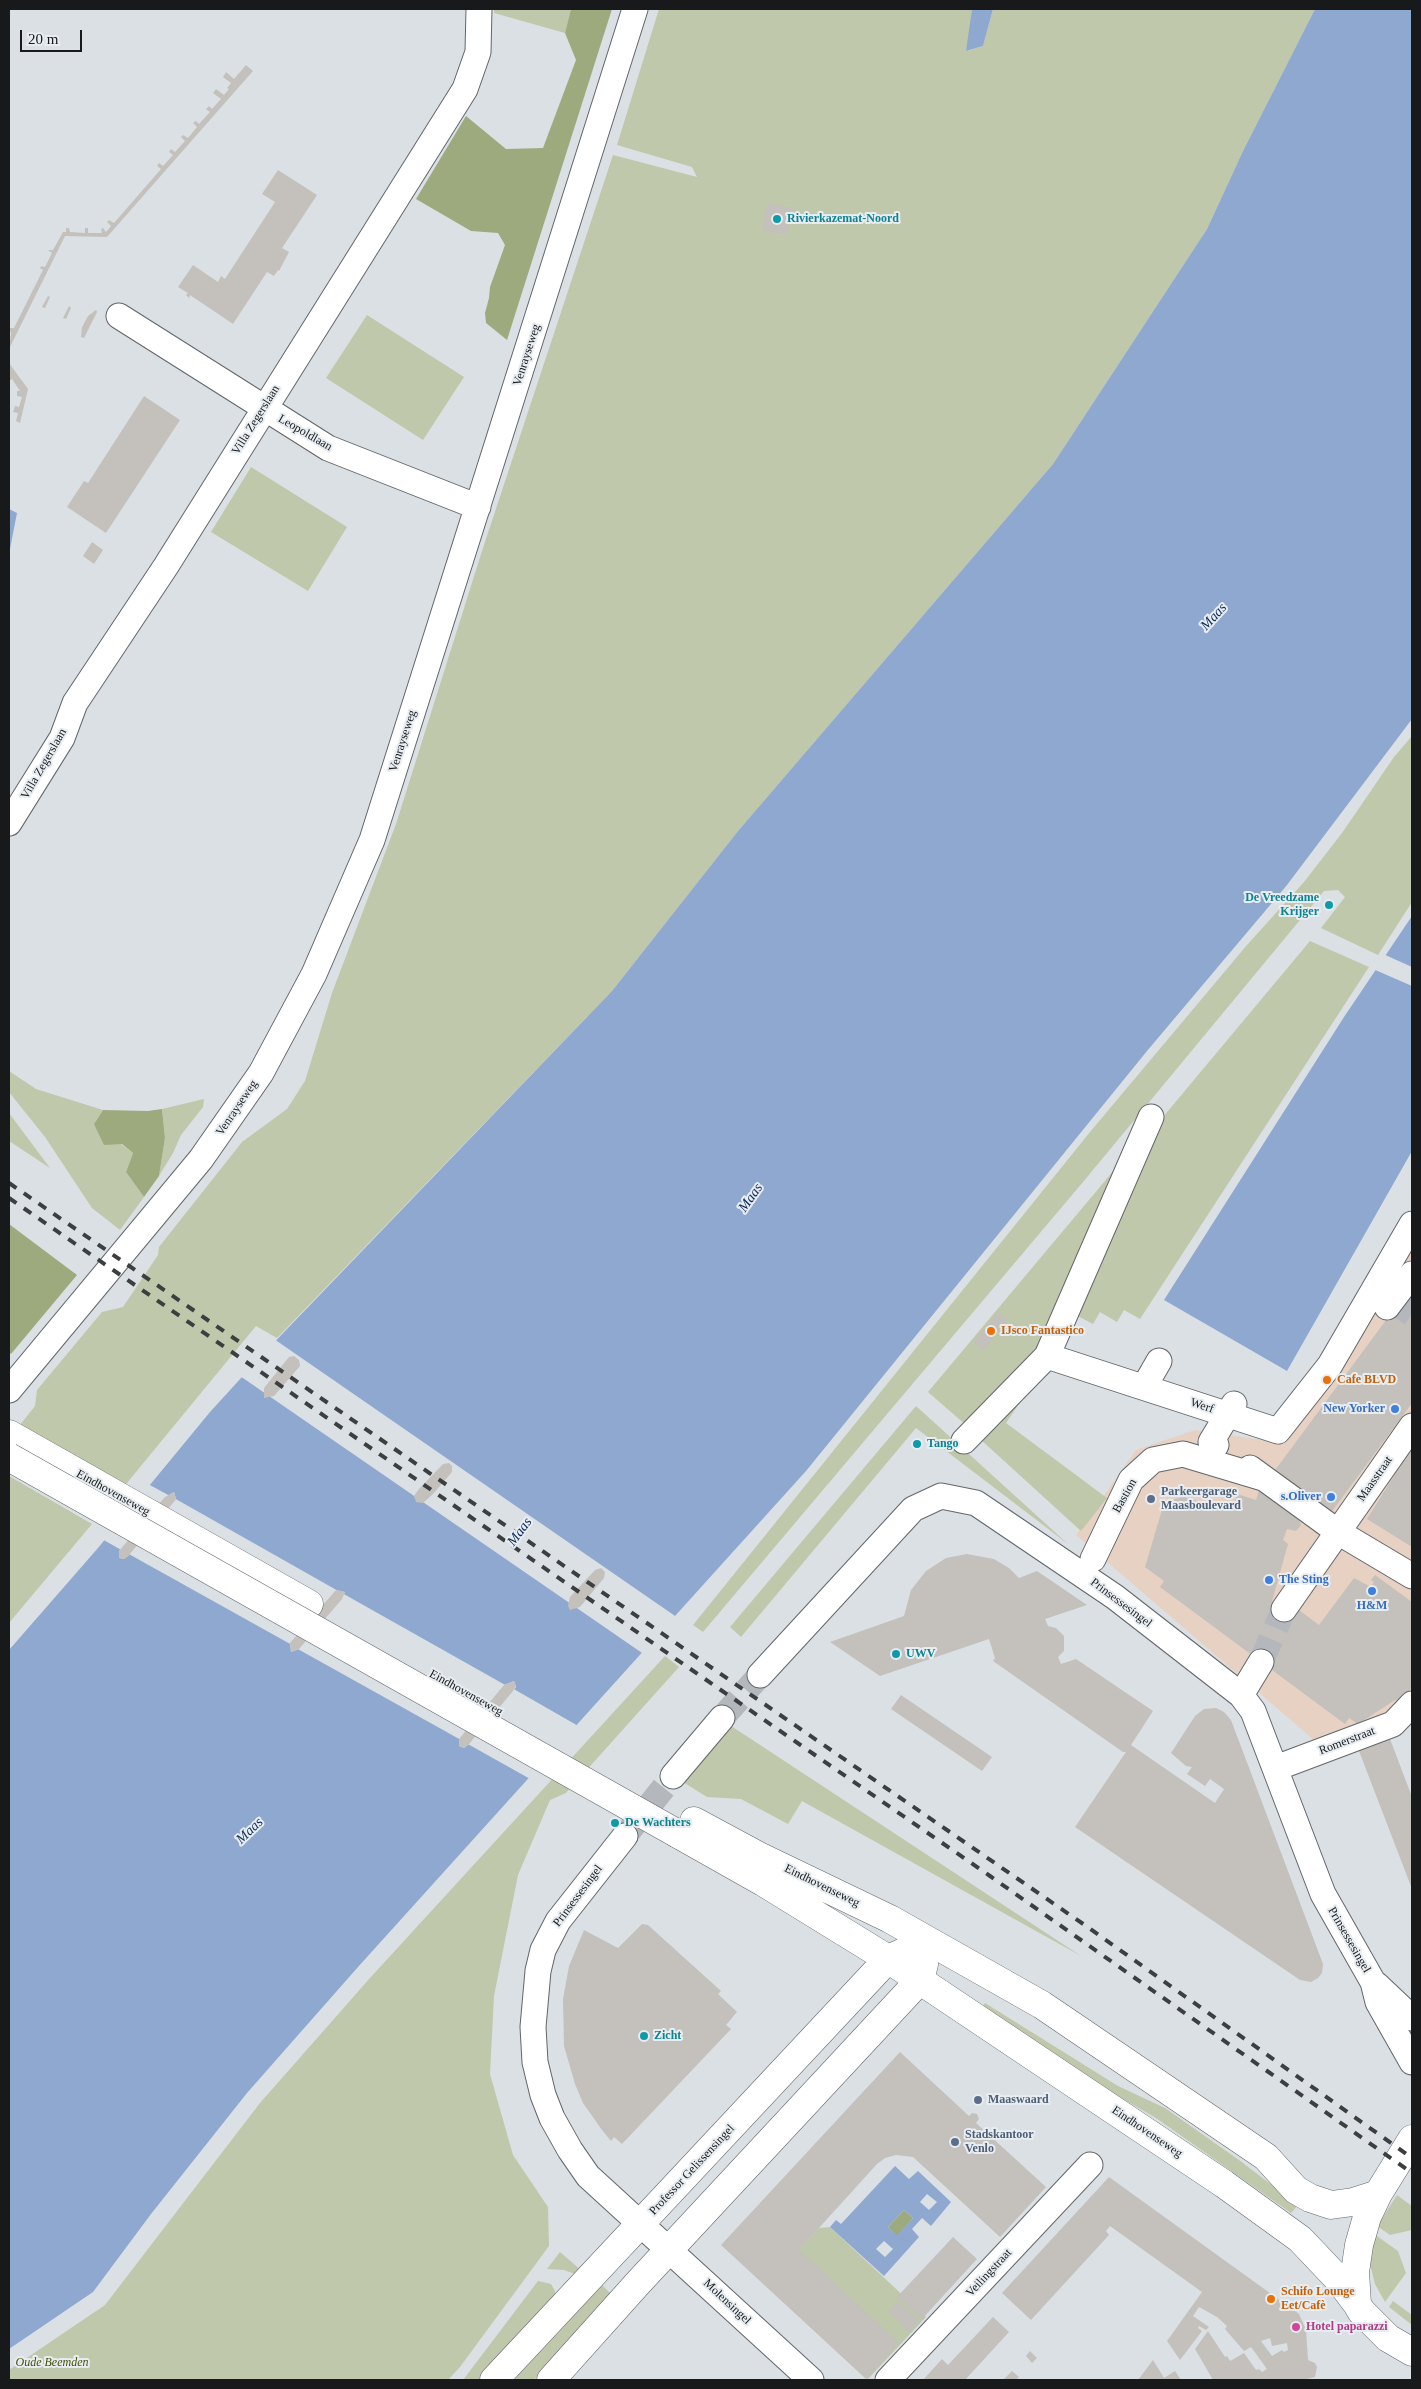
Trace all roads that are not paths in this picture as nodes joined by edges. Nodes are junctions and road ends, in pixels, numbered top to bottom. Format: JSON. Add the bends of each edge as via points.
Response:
{"nodes":[{"id":1,"x":479,"y":9,"type":"edge"},
{"id":2,"x":635,"y":9,"type":"edge"},
{"id":3,"x":119,"y":316,"type":"dead end"},
{"id":4,"x":263,"y":408,"type":"junction"},
{"id":5,"x":478,"y":507,"type":"junction"},
{"id":6,"x":9,"y":823,"type":"edge"},
{"id":7,"x":1151,"y":1117,"type":"dead end"},
{"id":8,"x":1412,"y":1224,"type":"edge"},
{"id":9,"x":1412,"y":1274,"type":"edge"},
{"id":10,"x":1389,"y":1300,"type":"junction"},
{"id":11,"x":1339,"y":1315,"type":"dead end"},
{"id":12,"x":1370,"y":1331,"type":"dead end"},
{"id":13,"x":1047,"y":1356,"type":"junction"},
{"id":14,"x":1322,"y":1361,"type":"junction"},
{"id":15,"x":1159,"y":1362,"type":"dead end"},
{"id":16,"x":1144,"y":1387,"type":"junction"},
{"id":17,"x":9,"y":1390,"type":"edge"},
{"id":18,"x":1231,"y":1409,"type":"junction"},
{"id":19,"x":1412,"y":1426,"type":"edge"},
{"id":20,"x":9,"y":1434,"type":"edge"},
{"id":21,"x":964,"y":1441,"type":"dead end"},
{"id":22,"x":1216,"y":1445,"type":"dead end"},
{"id":23,"x":9,"y":1457,"type":"edge"},
{"id":24,"x":1238,"y":1459,"type":"dead end"},
{"id":25,"x":1258,"y":1482,"type":"junction"},
{"id":26,"x":1338,"y":1532,"type":"junction"},
{"id":27,"x":1093,"y":1559,"type":"dead end"},
{"id":28,"x":1412,"y":1576,"type":"edge"},
{"id":29,"x":1284,"y":1609,"type":"tunnel mouth"},
{"id":30,"x":1261,"y":1662,"type":"tunnel mouth"},
{"id":31,"x":760,"y":1674,"type":"tunnel mouth"},
{"id":32,"x":1241,"y":1694,"type":"junction"},
{"id":33,"x":1412,"y":1704,"type":"edge"},
{"id":34,"x":722,"y":1718,"type":"tunnel mouth"},
{"id":35,"x":1276,"y":1768,"type":"junction"},
{"id":36,"x":673,"y":1776,"type":"tunnel mouth"},
{"id":37,"x":684,"y":1826,"type":"junction"},
{"id":38,"x":625,"y":1836,"type":"tunnel mouth"},
{"id":39,"x":929,"y":1940,"type":"junction"},
{"id":40,"x":888,"y":1959,"type":"junction"},
{"id":41,"x":920,"y":1980,"type":"junction"},
{"id":42,"x":1373,"y":1982,"type":"junction"},
{"id":43,"x":1412,"y":2018,"type":"edge"},
{"id":44,"x":1412,"y":2062,"type":"edge"},
{"id":45,"x":1412,"y":2139,"type":"edge"},
{"id":46,"x":1090,"y":2165,"type":"dead end"},
{"id":47,"x":1378,"y":2194,"type":"junction"},
{"id":48,"x":641,"y":2224,"type":"junction"},
{"id":49,"x":669,"y":2250,"type":"junction"},
{"id":50,"x":1357,"y":2304,"type":"junction"},
{"id":51,"x":1412,"y":2352,"type":"edge"},
{"id":52,"x":494,"y":2380,"type":"edge"},
{"id":53,"x":551,"y":2380,"type":"edge"},
{"id":54,"x":811,"y":2380,"type":"edge"},
{"id":55,"x":888,"y":2380,"type":"edge"}],
"edges":[{"from":1,"to":4,"type":"street","name":"Villa Zegerslaan","via":[[478,52],[465,89]]},
{"from":2,"to":5,"type":"street","name":"Venrayseweg"},
{"from":3,"to":4,"type":"street","name":"Leopoldlaan"},
{"from":4,"to":5,"type":"street","name":"Leopoldlaan","via":[[328,448]]},
{"from":4,"to":6,"type":"street","name":"Villa Zegerslaan","via":[[166,566],[75,703],[62,738]]},
{"from":5,"to":17,"type":"street","name":"Venrayseweg","via":[[372,840],[314,974],[261,1073],[201,1159]]},
{"from":7,"to":13,"type":"street"},
{"from":8,"to":10,"type":"street","name":"Werf"},
{"from":9,"to":10,"type":"street"},
{"from":10,"to":11,"type":"street","name":"Werf"},
{"from":10,"to":14,"type":"street","name":"Werf"},
{"from":12,"to":14,"type":"street","name":"Werf"},
{"from":13,"to":16,"type":"street","name":"Werf"},
{"from":13,"to":21,"type":"street"},
{"from":14,"to":18,"type":"street","name":"Werf","via":[[1304,1399],[1278,1431]]},
{"from":15,"to":16,"type":"street"},
{"from":16,"to":18,"type":"street","name":"Werf"},
{"from":18,"to":22,"type":"street","via":[[1211,1442]]},
{"from":19,"to":26,"type":"street","name":"Maasstraat"},
{"from":20,"to":37,"type":"main road","name":"Eindhovenseweg"},
{"from":23,"to":37,"type":"main road","name":"Eindhovenseweg","bridge":true},
{"from":24,"to":25,"type":"street","name":"Bastion"},
{"from":25,"to":26,"type":"street","name":"Bastion"},
{"from":25,"to":27,"type":"street","name":"Bastion","via":[[1182,1454],[1153,1460],[1131,1480]]},
{"from":26,"to":28,"type":"street","name":"Bastion"},
{"from":26,"to":29,"type":"street","name":"Maasstraat"},
{"from":30,"to":32,"type":"street"},
{"from":31,"to":32,"type":"street","name":"Prinsessesingel","via":[[914,1508],[941,1496],[976,1503],[1107,1592]]},
{"from":32,"to":35,"type":"street","name":"Prinsessesingel","via":[[1254,1711]]},
{"from":33,"to":35,"type":"street","name":"Romerstraat","via":[[1393,1724]]},
{"from":34,"to":36,"type":"street"},
{"from":35,"to":42,"type":"street","name":"Prinsessesingel","via":[[1323,1894]]},
{"from":37,"to":39,"type":"main road","name":"Eindhovenseweg"},
{"from":37,"to":40,"type":"main road","name":"Eindhovenseweg","via":[[763,1882]]},
{"from":38,"to":48,"type":"street","name":"Prinsessesingel","via":[[550,1935],[538,1971],[533,2027],[535,2062],[552,2118],[588,2176]]},
{"from":39,"to":40,"type":"main road"},
{"from":39,"to":41,"type":"main road"},
{"from":39,"to":47,"type":"main road","name":"Eindhovenseweg","via":[[1042,2005],[1156,2080],[1266,2157],[1296,2190],[1310,2198],[1331,2205]]},
{"from":40,"to":41,"type":"main road","name":"Eindhovenseweg"},
{"from":40,"to":48,"type":"main road","name":"Professor Gelissensingel"},
{"from":41,"to":49,"type":"main road"},
{"from":41,"to":50,"type":"main road","name":"Eindhovenseweg","via":[[1050,2069],[1135,2122],[1300,2239]]},
{"from":42,"to":43,"type":"street","name":"Prinsessesingel"},
{"from":42,"to":44,"type":"street","name":"Prinsessesingel","via":[[1378,2002]]},
{"from":45,"to":47,"type":"main road"},
{"from":46,"to":55,"type":"street","name":"Veilingstraat"},
{"from":47,"to":50,"type":"main road","via":[[1359,2245],[1355,2272]]},
{"from":48,"to":49,"type":"street","name":"Molensingel"},
{"from":48,"to":52,"type":"main road","name":"Professor Gelissensingel"},
{"from":49,"to":53,"type":"main road"},
{"from":49,"to":54,"type":"street","name":"Molensingel"},
{"from":50,"to":51,"type":"main road","name":"Eindhovenseweg","via":[[1371,2324]]}]}
